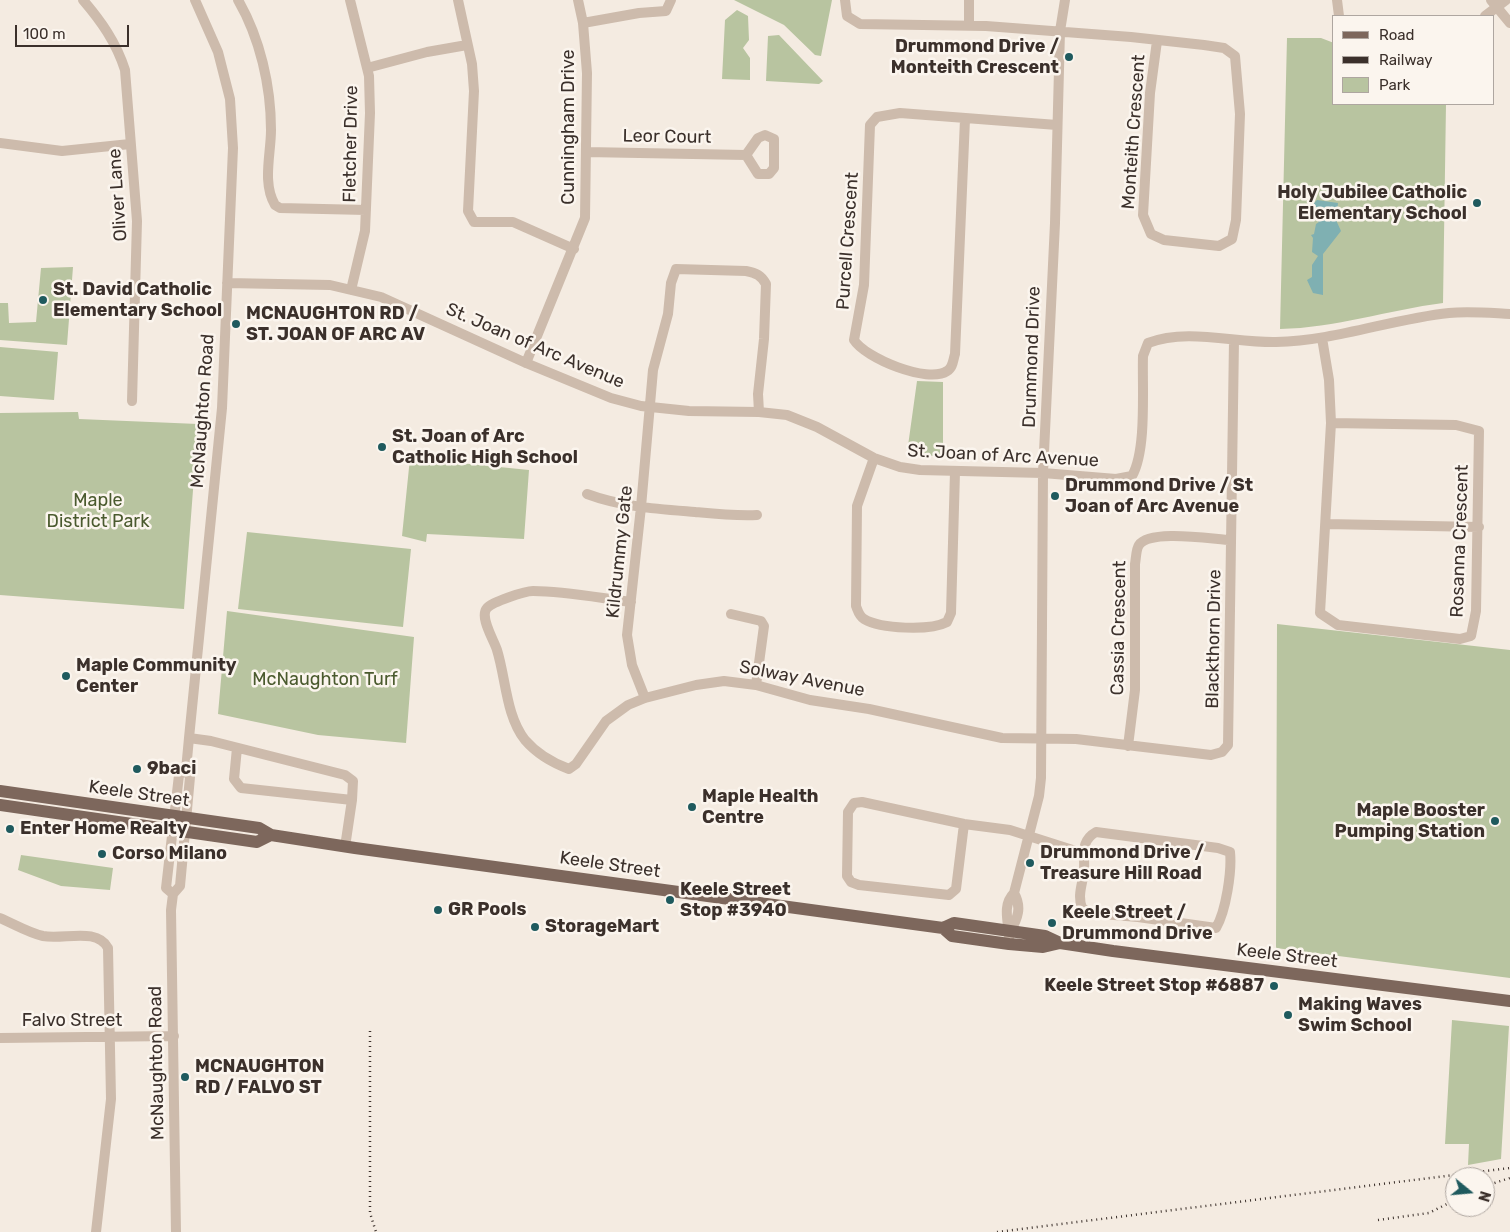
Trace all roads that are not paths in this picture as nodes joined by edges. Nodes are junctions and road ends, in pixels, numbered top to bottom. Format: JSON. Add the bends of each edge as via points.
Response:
{"nodes":[{"id":1,"x":82,"y":0,"type":"edge"},
{"id":2,"x":195,"y":0,"type":"edge"},
{"id":3,"x":238,"y":0,"type":"edge"},
{"id":4,"x":350,"y":0,"type":"edge"},
{"id":5,"x":458,"y":0,"type":"edge"},
{"id":6,"x":578,"y":0,"type":"edge"},
{"id":7,"x":671,"y":0,"type":"edge"},
{"id":8,"x":845,"y":0,"type":"edge"},
{"id":9,"x":969,"y":0,"type":"edge"},
{"id":10,"x":1065,"y":0,"type":"edge"},
{"id":11,"x":1337,"y":0,"type":"edge"},
{"id":12,"x":1506,"y":0,"type":"edge"},
{"id":13,"x":1494,"y":4,"type":"edge"},
{"id":14,"x":1339,"y":15,"type":"edge"},
{"id":15,"x":1486,"y":15,"type":"edge"},
{"id":16,"x":583,"y":23,"type":"junction"},
{"id":17,"x":1510,"y":23,"type":"edge"},
{"id":18,"x":969,"y":25,"type":"junction"},
{"id":19,"x":1060,"y":31,"type":"junction"},
{"id":20,"x":1157,"y":41,"type":"junction"},
{"id":21,"x":467,"y":45,"type":"junction"},
{"id":22,"x":367,"y":68,"type":"junction"},
{"id":23,"x":964,"y":119,"type":"junction"},
{"id":24,"x":1057,"y":125,"type":"junction"},
{"id":25,"x":0,"y":143,"type":"edge"},
{"id":26,"x":130,"y":144,"type":"junction"},
{"id":27,"x":586,"y":152,"type":"junction"},
{"id":28,"x":746,"y":155,"type":"dead end"},
{"id":29,"x":366,"y":210,"type":"junction"},
{"id":30,"x":574,"y":249,"type":"junction"},
{"id":31,"x":227,"y":283,"type":"junction"},
{"id":32,"x":351,"y":290,"type":"junction"},
{"id":33,"x":1510,"y":314,"type":"edge"},
{"id":34,"x":1322,"y":338,"type":"junction"},
{"id":35,"x":1234,"y":340,"type":"junction"},
{"id":36,"x":526,"y":364,"type":"junction"},
{"id":37,"x":132,"y":401,"type":"dead end"},
{"id":38,"x":649,"y":407,"type":"junction"},
{"id":39,"x":759,"y":412,"type":"junction"},
{"id":40,"x":1330,"y":423,"type":"junction"},
{"id":41,"x":874,"y":458,"type":"junction"},
{"id":42,"x":954,"y":472,"type":"junction"},
{"id":43,"x":1043,"y":474,"type":"junction"},
{"id":44,"x":587,"y":494,"type":"dead end"},
{"id":45,"x":641,"y":507,"type":"junction"},
{"id":46,"x":757,"y":515,"type":"dead end"},
{"id":47,"x":1326,"y":524,"type":"junction"},
{"id":48,"x":1479,"y":527,"type":"junction"},
{"id":49,"x":1231,"y":540,"type":"junction"},
{"id":50,"x":631,"y":602,"type":"junction"},
{"id":51,"x":731,"y":614,"type":"dead end"},
{"id":52,"x":756,"y":685,"type":"junction"},
{"id":53,"x":645,"y":698,"type":"junction"},
{"id":54,"x":189,"y":738,"type":"junction"},
{"id":55,"x":1040,"y":738,"type":"junction"},
{"id":56,"x":1128,"y":746,"type":"junction"},
{"id":57,"x":237,"y":748,"type":"junction"},
{"id":58,"x":0,"y":792,"type":"edge"},
{"id":59,"x":352,"y":800,"type":"junction"},
{"id":60,"x":0,"y":805,"type":"edge"},
{"id":61,"x":180,"y":817,"type":"junction"},
{"id":62,"x":964,"y":824,"type":"junction"},
{"id":63,"x":178,"y":832,"type":"junction"},
{"id":64,"x":272,"y":835,"type":"junction"},
{"id":65,"x":1028,"y":836,"type":"junction"},
{"id":66,"x":345,"y":847,"type":"junction"},
{"id":67,"x":1082,"y":853,"type":"junction"},
{"id":68,"x":0,"y":918,"type":"edge"},
{"id":69,"x":1010,"y":938,"type":"junction"},
{"id":70,"x":1510,"y":1002,"type":"edge"},
{"id":71,"x":110,"y":1036,"type":"junction"},
{"id":72,"x":174,"y":1036,"type":"junction"},
{"id":73,"x":0,"y":1038,"type":"edge"},
{"id":74,"x":96,"y":1232,"type":"edge"},
{"id":75,"x":176,"y":1232,"type":"edge"}],
"edges":[{"from":1,"to":26,"type":"street","name":"Oliver Lane","via":[[101,21],[120,52],[125,70]]},
{"from":2,"to":31,"type":"street","name":"McNaughton Road","via":[[218,52],[230,99],[233,148]]},
{"from":3,"to":29,"type":"street","via":[[250,22],[263,65],[270,110],[268,188],[275,206]]},
{"from":4,"to":22,"type":"street","name":"Fletcher Drive"},
{"from":5,"to":21,"type":"street"},
{"from":6,"to":16,"type":"street","name":"Cunningham Drive"},
{"from":7,"to":16,"type":"street","via":[[666,11]]},
{"from":8,"to":18,"type":"street","name":"Monteith Crescent","via":[[846,16],[860,24]]},
{"from":9,"to":18,"type":"street"},
{"from":10,"to":19,"type":"street","name":"Drummond Drive"},
{"from":11,"to":14,"type":"street"},
{"from":12,"to":13,"type":"street"},
{"from":13,"to":15,"type":"street"},
{"from":13,"to":17,"type":"street"},
{"from":16,"to":27,"type":"street","name":"Cunningham Drive","via":[[587,74]]},
{"from":18,"to":19,"type":"street","name":"Monteith Crescent"},
{"from":19,"to":20,"type":"street","name":"Monteith Crescent"},
{"from":19,"to":24,"type":"street","name":"Drummond Drive"},
{"from":20,"to":20,"type":"street","name":"Monteith Crescent","via":[[1150,93],[1143,215],[1146,225],[1151,234],[1164,240],[1219,246],[1232,239],[1236,220],[1240,114],[1235,56],[1224,48]]},
{"from":21,"to":22,"type":"street"},
{"from":21,"to":30,"type":"street","via":[[474,92],[468,211],[474,222],[512,222]]},
{"from":22,"to":29,"type":"street","name":"Fletcher Drive","via":[[370,113]]},
{"from":23,"to":23,"type":"street","name":"Purcell Crescent","via":[[900,113],[877,117],[870,124],[864,285],[854,340],[859,348],[879,359],[915,373],[948,371],[955,354]]},
{"from":23,"to":24,"type":"street","name":"Purcell Crescent"},
{"from":24,"to":43,"type":"street","name":"Drummond Drive"},
{"from":25,"to":26,"type":"street","via":[[62,151]]},
{"from":26,"to":37,"type":"street","name":"Oliver Lane","via":[[138,253]]},
{"from":27,"to":28,"type":"street","name":"Leor Court"},
{"from":27,"to":30,"type":"street","name":"Cunningham Drive","via":[[587,206]]},
{"from":29,"to":32,"type":"street","name":"Fletcher Drive","via":[[363,246]]},
{"from":30,"to":36,"type":"street","name":"Cunningham Drive"},
{"from":31,"to":32,"type":"street","name":"St. Joan of Arc Avenue","via":[[330,285]]},
{"from":31,"to":54,"type":"street","name":"McNaughton Road","via":[[222,408]]},
{"from":32,"to":36,"type":"street","name":"St. Joan of Arc Avenue","via":[[381,297]]},
{"from":33,"to":34,"type":"street","name":"St. Joan of Arc Avenue","via":[[1451,313]]},
{"from":34,"to":35,"type":"street","name":"St. Joan of Arc Avenue","via":[[1277,342]]},
{"from":34,"to":40,"type":"street","name":"Rosanna Crescent","via":[[1329,380]]},
{"from":35,"to":43,"type":"street","name":"St. Joan of Arc Avenue","via":[[1162,338],[1148,343],[1143,356],[1140,443],[1137,467],[1132,476],[1116,479]]},
{"from":35,"to":49,"type":"street","name":"Blackthorn Drive"},
{"from":36,"to":38,"type":"street","name":"St. Joan of Arc Avenue","via":[[611,398]]},
{"from":38,"to":39,"type":"street","name":"St. Joan of Arc Avenue"},
{"from":38,"to":39,"type":"street","name":"Kildrummy Gate","via":[[653,370],[676,269],[746,271],[757,273],[766,284]]},
{"from":38,"to":45,"type":"street","name":"Kildrummy Gate"},
{"from":39,"to":41,"type":"street","name":"St. Joan of Arc Avenue","via":[[800,419]]},
{"from":40,"to":47,"type":"street","name":"Rosanna Crescent"},
{"from":40,"to":48,"type":"street","name":"Rosanna Crescent","via":[[1456,425],[1479,431]]},
{"from":41,"to":42,"type":"street","name":"St. Joan of Arc Avenue","via":[[900,467]]},
{"from":41,"to":42,"type":"street","via":[[856,506],[856,606],[864,619],[900,627],[928,628],[947,622],[950,612]]},
{"from":42,"to":43,"type":"street","name":"St. Joan of Arc Avenue"},
{"from":43,"to":55,"type":"street","name":"Drummond Drive"},
{"from":44,"to":45,"type":"street","via":[[607,502]]},
{"from":45,"to":46,"type":"street","via":[[724,516]]},
{"from":45,"to":50,"type":"street","name":"Kildrummy Gate"},
{"from":47,"to":48,"type":"street"},
{"from":47,"to":48,"type":"street","name":"Rosanna Crescent","via":[[1320,613],[1338,625],[1460,639],[1471,636],[1476,611]]},
{"from":49,"to":56,"type":"street","name":"Cassia Crescent","via":[[1160,535],[1146,538],[1138,546],[1135,690]]},
{"from":49,"to":56,"type":"street","name":"Blackthorn Drive","via":[[1228,745],[1222,752],[1211,755]]},
{"from":50,"to":53,"type":"street","name":"Kildrummy Gate","via":[[627,635],[629,652]]},
{"from":50,"to":53,"type":"street","name":"Solway Avenue","via":[[532,591],[496,602],[487,607],[484,617],[501,662],[517,725],[525,740],[549,761],[569,769],[606,721]]},
{"from":51,"to":52,"type":"street","via":[[760,621],[764,626]]},
{"from":52,"to":53,"type":"street","name":"Solway Avenue","via":[[711,681]]},
{"from":52,"to":55,"type":"street","name":"Solway Avenue","via":[[810,700],[869,709],[1002,738]]},
{"from":54,"to":57,"type":"street"},
{"from":54,"to":61,"type":"street","name":"McNaughton Road","via":[[186,770],[190,777]]},
{"from":55,"to":56,"type":"street","name":"Blackthorn Drive"},
{"from":55,"to":65,"type":"street","name":"Drummond Drive","via":[[1039,796]]},
{"from":57,"to":59,"type":"street","via":[[345,775],[353,781]]},
{"from":57,"to":59,"type":"street","via":[[234,779],[240,787]]},
{"from":58,"to":61,"type":"main road","name":"Keele Street"},
{"from":59,"to":66,"type":"street"},
{"from":60,"to":63,"type":"main road","name":"Keele Street"},
{"from":61,"to":63,"type":"street","name":"McNaughton Road"},
{"from":61,"to":64,"type":"main road","name":"Keele Street","via":[[259,828]]},
{"from":62,"to":62,"type":"street","via":[[875,803],[854,803],[848,812],[847,876],[851,882],[860,885],[949,895],[956,889]]},
{"from":62,"to":65,"type":"street","via":[[1010,830]]},
{"from":63,"to":64,"type":"main road","name":"Keele Street","via":[[257,842]]},
{"from":63,"to":72,"type":"street","name":"McNaughton Road","via":[[166,888],[173,894]]},
{"from":64,"to":66,"type":"main road","name":"Keele Street"},
{"from":65,"to":67,"type":"street"},
{"from":65,"to":69,"type":"street","name":"Drummond Drive","via":[[1014,893],[1020,902]]},
{"from":66,"to":69,"type":"main road","name":"Keele Street","via":[[943,928],[954,923]]},
{"from":67,"to":67,"type":"street","via":[[1084,869],[1078,899],[1082,908],[1090,913],[1216,928],[1221,919],[1231,864],[1230,852],[1096,832],[1090,835]]},
{"from":68,"to":71,"type":"street","via":[[45,936],[96,936],[104,940],[108,948]]},
{"from":69,"to":70,"type":"main road","name":"Keele Street","via":[[1043,948],[1060,943]]},
{"from":71,"to":72,"type":"street","name":"Falvo Street"},
{"from":71,"to":73,"type":"street","name":"Falvo Street"},
{"from":71,"to":74,"type":"street","via":[[112,1099]]},
{"from":72,"to":75,"type":"street","name":"McNaughton Road"}]}
